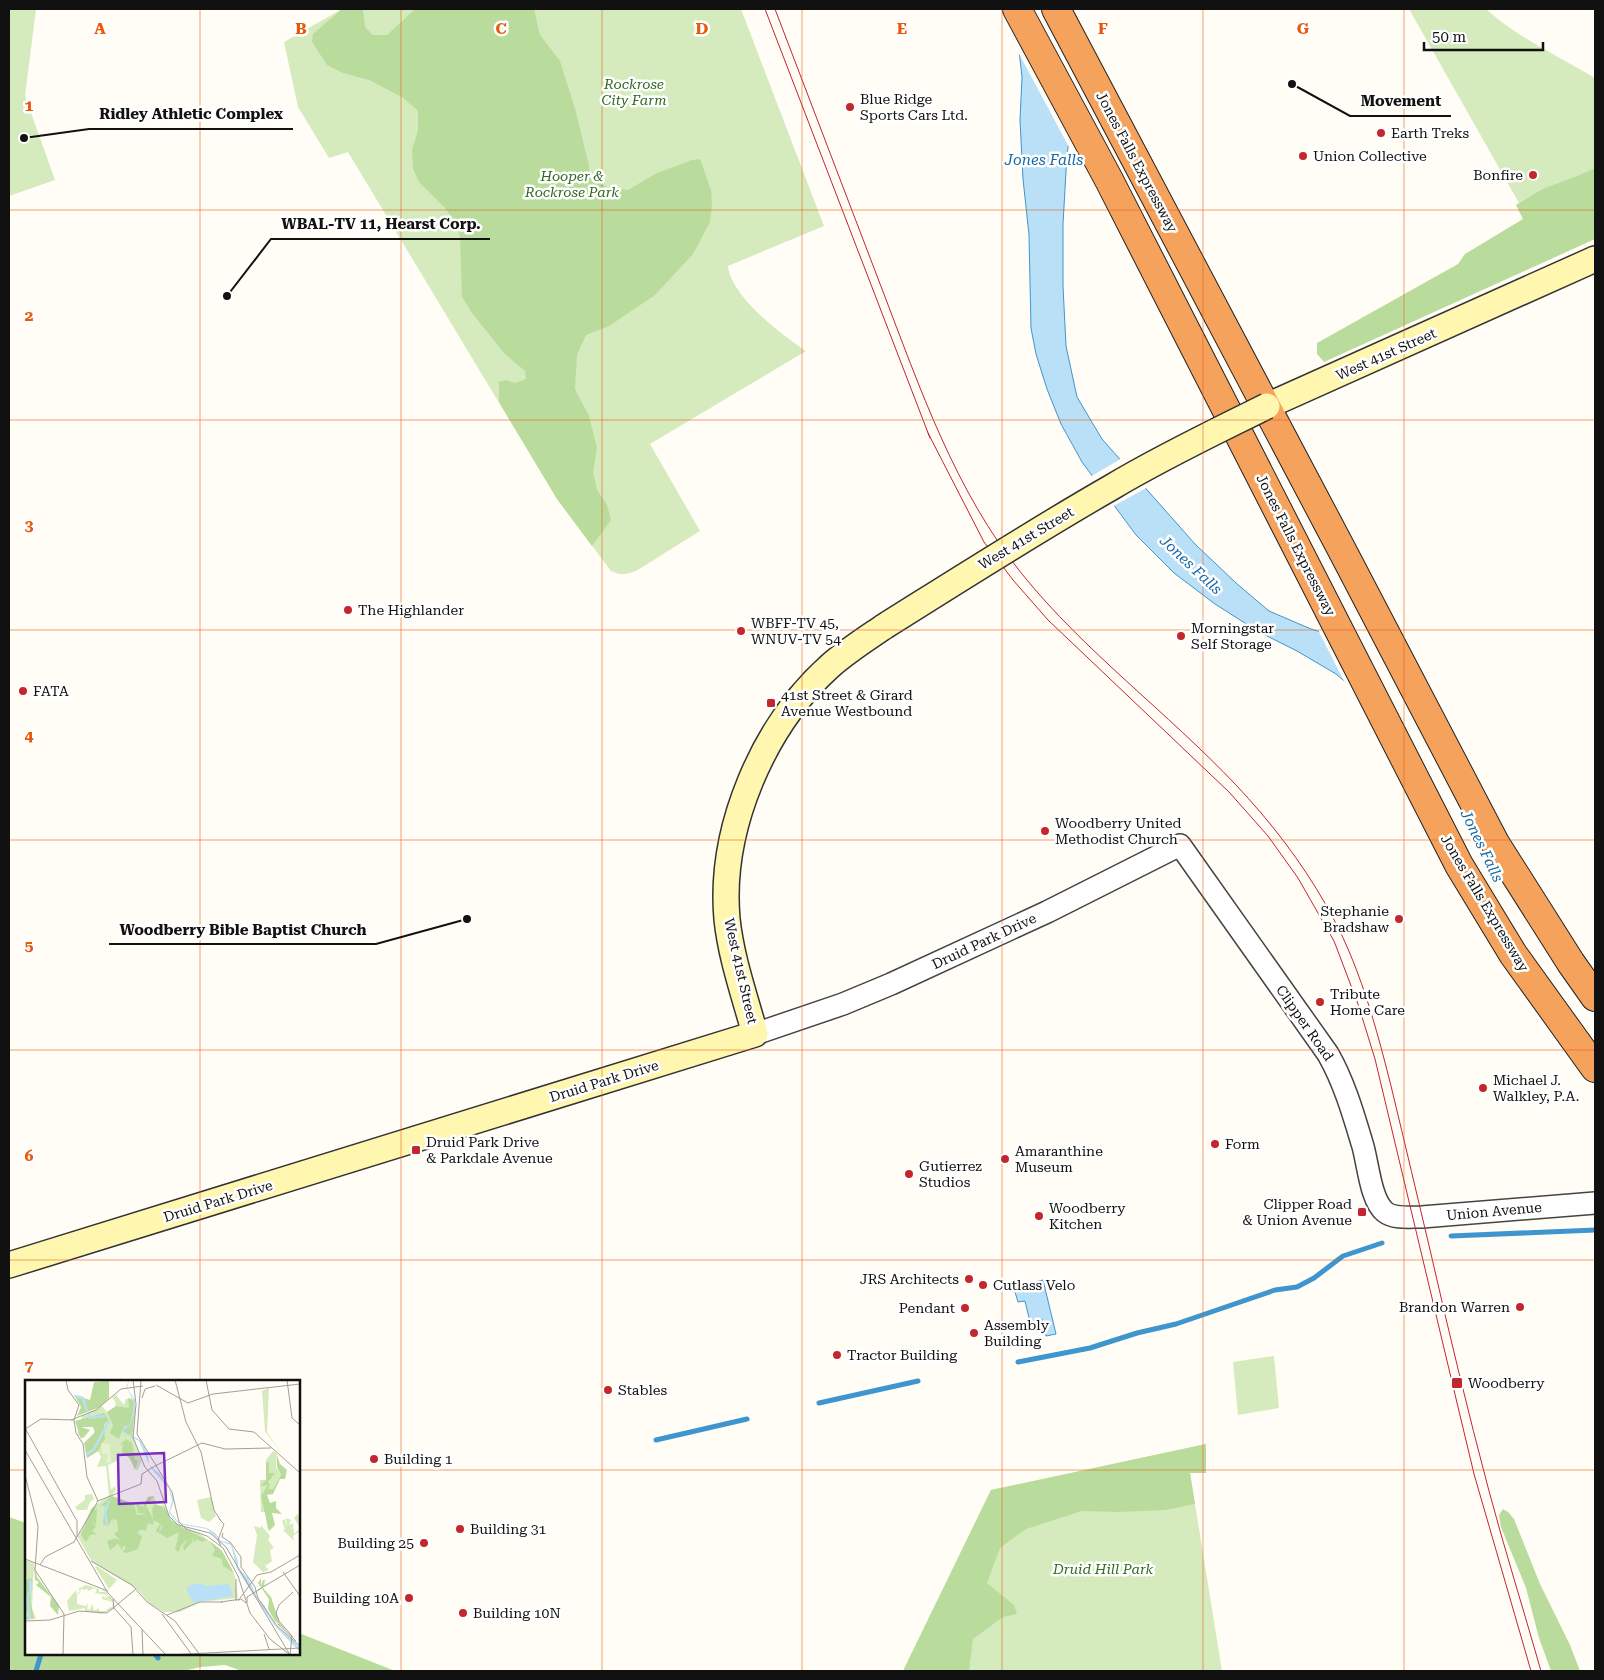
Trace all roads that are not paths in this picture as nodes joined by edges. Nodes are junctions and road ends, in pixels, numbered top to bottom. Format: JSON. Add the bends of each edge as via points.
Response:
{"nodes":[{"id":1,"x":1017,"y":9,"type":"edge"},
{"id":2,"x":1056,"y":9,"type":"edge"},
{"id":3,"x":1595,"y":259,"type":"edge"},
{"id":4,"x":1180,"y":845,"type":"joint"},
{"id":5,"x":1595,"y":997,"type":"edge"},
{"id":6,"x":755,"y":1034,"type":"junction"},
{"id":7,"x":1595,"y":1068,"type":"edge"},
{"id":8,"x":1595,"y":1203,"type":"edge"},
{"id":9,"x":1393,"y":1216,"type":"joint"},
{"id":10,"x":9,"y":1265,"type":"edge"}],
"edges":[{"from":1,"to":7,"type":"highway","name":"Jones Falls Expressway","via":[[1109,180],[1458,865],[1513,954]]},
{"from":2,"to":5,"type":"highway","name":"Jones Falls Expressway","via":[[1495,844]]},
{"from":3,"to":6,"type":"main road","name":"West 41st Street","bridge":true,"via":[[1267,406],[1175,452],[1022,540],[885,626],[830,666],[808,688],[771,739],[750,781],[730,857],[728,920]]},
{"from":4,"to":6,"type":"street","name":"Druid Park Drive","via":[[891,984]]},
{"from":4,"to":9,"type":"street","name":"Clipper Road","via":[[1328,1054],[1344,1087],[1374,1193],[1384,1212]]},
{"from":6,"to":10,"type":"main road","name":"Druid Park Drive"},
{"from":8,"to":9,"type":"street","name":"Union Avenue","via":[[1422,1217]]}]}
